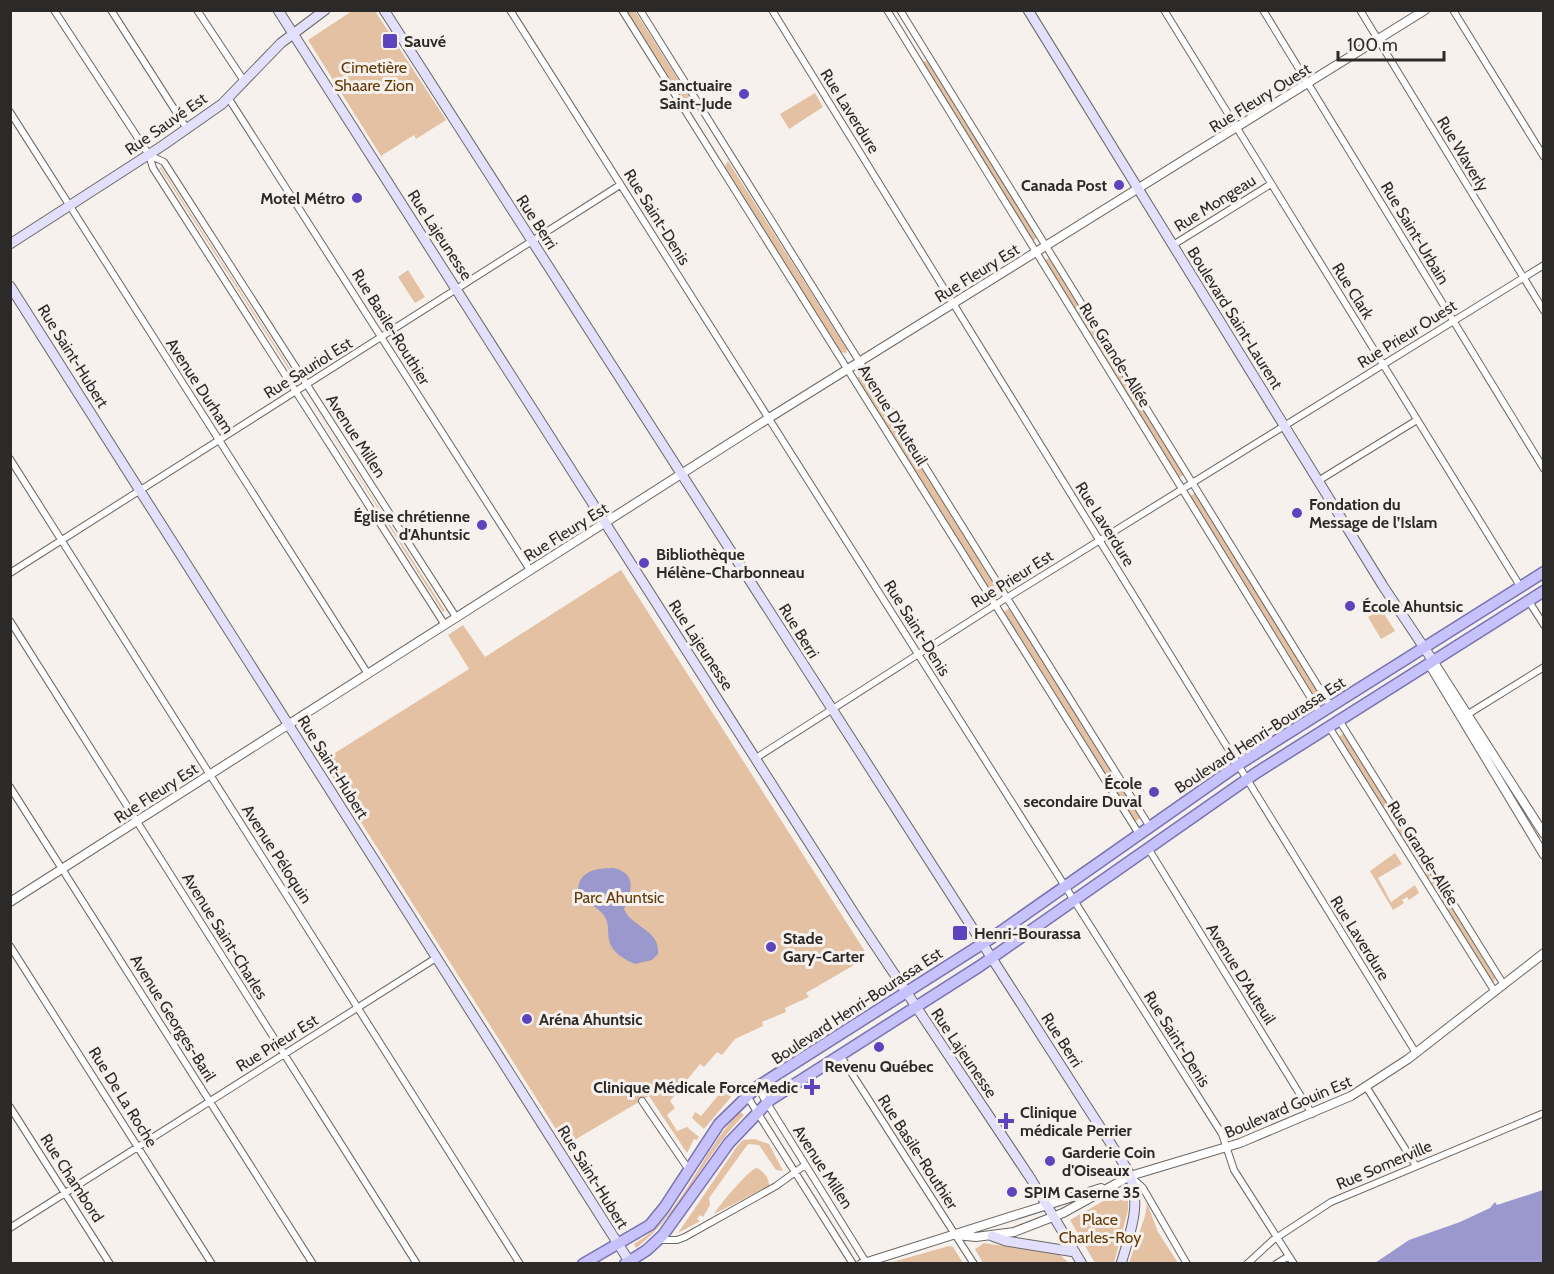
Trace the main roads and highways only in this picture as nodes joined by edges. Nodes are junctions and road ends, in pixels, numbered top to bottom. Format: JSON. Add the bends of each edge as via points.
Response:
{"nodes":[{"id":1,"x":279,"y":10,"type":"edge"},
{"id":2,"x":324,"y":10,"type":"edge"},
{"id":3,"x":384,"y":10,"type":"edge"},
{"id":4,"x":1028,"y":10,"type":"edge"},
{"id":5,"x":293,"y":33,"type":"junction"},
{"id":6,"x":10,"y":244,"type":"edge"},
{"id":7,"x":10,"y":286,"type":"edge"},
{"id":8,"x":1544,"y":572,"type":"edge"},
{"id":9,"x":1544,"y":591,"type":"edge"},
{"id":10,"x":1420,"y":645,"type":"junction"},
{"id":11,"x":1431,"y":662,"type":"junction"},
{"id":12,"x":982,"y":944,"type":"junction"},
{"id":13,"x":991,"y":958,"type":"junction"},
{"id":14,"x":905,"y":992,"type":"junction"},
{"id":15,"x":915,"y":1007,"type":"junction"},
{"id":16,"x":993,"y":1236,"type":"road end"},
{"id":17,"x":618,"y":1245,"type":"junction"},
{"id":18,"x":1075,"y":1252,"type":"junction"},
{"id":19,"x":583,"y":1263,"type":"edge"},
{"id":20,"x":628,"y":1263,"type":"edge"},
{"id":21,"x":1082,"y":1263,"type":"edge"},
{"id":22,"x":1121,"y":1263,"type":"edge"}],
"edges":[{"from":1,"to":5,"type":"main road","name":"Rue Lajeunesse"},
{"from":2,"to":5,"type":"main road","name":"Rue Sauvé Est"},
{"from":3,"to":12,"type":"main road","name":"Rue Berri"},
{"from":4,"to":10,"type":"main road","name":"Boulevard Saint-Laurent"},
{"from":5,"to":6,"type":"main road","name":"Rue Sauvé Est","via":[[229,99]]},
{"from":5,"to":14,"type":"main road","name":"Rue Lajeunesse"},
{"from":7,"to":17,"type":"main road","name":"Rue Saint-Hubert"},
{"from":8,"to":10,"type":"main road","name":"Boulevard Henri-Bourassa Est"},
{"from":9,"to":11,"type":"main road","name":"Boulevard Henri-Bourassa Est"},
{"from":10,"to":11,"type":"main road","name":"Boulevard Saint-Laurent"},
{"from":10,"to":12,"type":"main road","name":"Boulevard Henri-Bourassa Est","via":[[1238,765]]},
{"from":11,"to":13,"type":"main road","name":"Boulevard Henri-Bourassa Est","via":[[1247,779]]},
{"from":12,"to":13,"type":"main road","name":"Rue Berri"},
{"from":12,"to":14,"type":"main road","name":"Boulevard Henri-Bourassa Est"},
{"from":13,"to":15,"type":"main road","name":"Boulevard Henri-Bourassa Est"},
{"from":13,"to":22,"type":"main road","name":"Rue Berri","via":[[1130,1176],[1136,1191],[1136,1211]]},
{"from":14,"to":15,"type":"main road","name":"Rue Lajeunesse"},
{"from":14,"to":17,"type":"main road","name":"Boulevard Henri-Bourassa Est","via":[[746,1095],[719,1124],[653,1221]]},
{"from":15,"to":18,"type":"main road","name":"Rue Lajeunesse"},
{"from":15,"to":20,"type":"main road","name":"Boulevard Henri-Bourassa Est","via":[[767,1103],[729,1143],[659,1240]]},
{"from":16,"to":18,"type":"main road"},
{"from":17,"to":19,"type":"main road","name":"Boulevard Henri-Bourassa Est"},
{"from":17,"to":20,"type":"main road","name":"Rue Saint-Hubert"},
{"from":18,"to":21,"type":"main road","name":"Rue Lajeunesse"}]}
